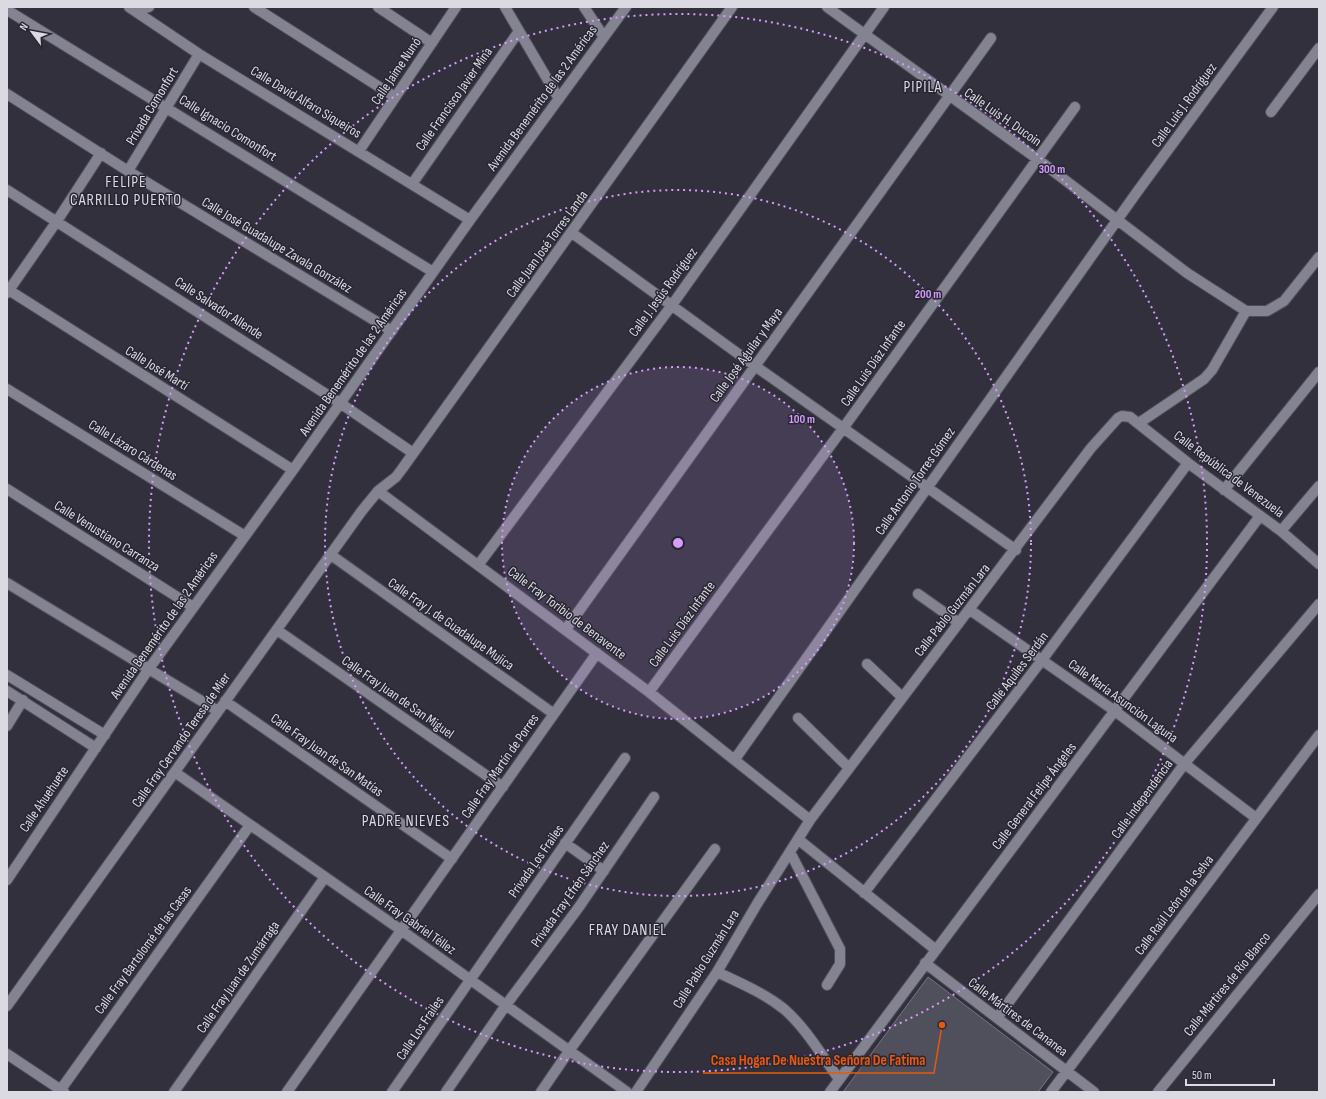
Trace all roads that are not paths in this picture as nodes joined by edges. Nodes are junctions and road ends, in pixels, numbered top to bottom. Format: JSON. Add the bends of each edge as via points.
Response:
{"nodes":[{"id":1,"x":149,"y":7,"type":"edge"},
{"id":2,"x":254,"y":7,"type":"edge"},
{"id":3,"x":378,"y":7,"type":"edge"},
{"id":4,"x":456,"y":7,"type":"edge"},
{"id":5,"x":505,"y":7,"type":"edge"},
{"id":6,"x":584,"y":7,"type":"edge"},
{"id":7,"x":626,"y":7,"type":"edge"},
{"id":8,"x":732,"y":7,"type":"edge"},
{"id":9,"x":827,"y":7,"type":"edge"},
{"id":10,"x":884,"y":7,"type":"edge"},
{"id":11,"x":1273,"y":7,"type":"edge"},
{"id":12,"x":132,"y":9,"type":"edge"},
{"id":13,"x":7,"y":10,"type":"edge"},
{"id":14,"x":519,"y":31,"type":"junction"},
{"id":15,"x":865,"y":33,"type":"junction"},
{"id":16,"x":604,"y":38,"type":"junction"},
{"id":17,"x":991,"y":38,"type":"dead end"},
{"id":18,"x":432,"y":43,"type":"junction"},
{"id":19,"x":1319,"y":48,"type":"edge"},
{"id":20,"x":199,"y":54,"type":"junction"},
{"id":21,"x":7,"y":94,"type":"edge"},
{"id":22,"x":949,"y":96,"type":"junction"},
{"id":23,"x":396,"y":97,"type":"junction"},
{"id":24,"x":559,"y":99,"type":"junction"},
{"id":25,"x":167,"y":107,"type":"junction"},
{"id":26,"x":1075,"y":107,"type":"dead end"},
{"id":27,"x":1271,"y":112,"type":"dead end"},
{"id":28,"x":359,"y":151,"type":"junction"},
{"id":29,"x":100,"y":153,"type":"junction"},
{"id":30,"x":1036,"y":158,"type":"junction"},
{"id":31,"x":128,"y":171,"type":"junction"},
{"id":32,"x":412,"y":184,"type":"junction"},
{"id":33,"x":7,"y":190,"type":"edge"},
{"id":34,"x":1118,"y":219,"type":"junction"},
{"id":35,"x":470,"y":220,"type":"junction"},
{"id":36,"x":57,"y":221,"type":"junction"},
{"id":37,"x":572,"y":233,"type":"junction"},
{"id":38,"x":1319,"y":257,"type":"edge"},
{"id":39,"x":433,"y":272,"type":"junction"},
{"id":40,"x":8,"y":291,"type":"edge"},
{"id":41,"x":672,"y":305,"type":"junction"},
{"id":42,"x":1246,"y":311,"type":"junction"},
{"id":43,"x":392,"y":331,"type":"junction"},
{"id":44,"x":755,"y":366,"type":"junction"},
{"id":45,"x":1319,"y":372,"type":"edge"},
{"id":46,"x":7,"y":389,"type":"edge"},
{"id":47,"x":340,"y":403,"type":"junction"},
{"id":48,"x":1118,"y":418,"type":"joint"},
{"id":49,"x":1139,"y":423,"type":"junction"},
{"id":50,"x":844,"y":427,"type":"junction"},
{"id":51,"x":413,"y":453,"type":"junction"},
{"id":52,"x":1188,"y":463,"type":"junction"},
{"id":53,"x":293,"y":470,"type":"junction"},
{"id":54,"x":1319,"y":486,"type":"edge"},
{"id":55,"x":928,"y":487,"type":"junction"},
{"id":56,"x":7,"y":489,"type":"edge"},
{"id":57,"x":1224,"y":490,"type":"junction"},
{"id":58,"x":378,"y":491,"type":"junction"},
{"id":59,"x":1260,"y":516,"type":"junction"},
{"id":60,"x":1281,"y":531,"type":"junction"},
{"id":61,"x":244,"y":536,"type":"junction"},
{"id":62,"x":1016,"y":550,"type":"junction"},
{"id":63,"x":331,"y":556,"type":"junction"},
{"id":64,"x":479,"y":564,"type":"junction"},
{"id":65,"x":1319,"y":564,"type":"edge"},
{"id":66,"x":7,"y":583,"type":"edge"},
{"id":67,"x":918,"y":594,"type":"dead end"},
{"id":68,"x":1319,"y":604,"type":"edge"},
{"id":69,"x":193,"y":606,"type":"junction"},
{"id":70,"x":970,"y":610,"type":"junction"},
{"id":71,"x":959,"y":623,"type":"junction"},
{"id":72,"x":566,"y":629,"type":"junction"},
{"id":73,"x":277,"y":630,"type":"junction"},
{"id":74,"x":597,"y":653,"type":"junction"},
{"id":75,"x":1042,"y":660,"type":"junction"},
{"id":76,"x":867,"y":664,"type":"dead end"},
{"id":77,"x":148,"y":670,"type":"junction"},
{"id":78,"x":7,"y":675,"type":"edge"},
{"id":79,"x":7,"y":691,"type":"edge"},
{"id":80,"x":649,"y":692,"type":"junction"},
{"id":81,"x":902,"y":697,"type":"junction"},
{"id":82,"x":23,"y":700,"type":"junction"},
{"id":83,"x":225,"y":701,"type":"junction"},
{"id":84,"x":218,"y":711,"type":"junction"},
{"id":85,"x":1115,"y":711,"type":"junction"},
{"id":86,"x":554,"y":714,"type":"junction"},
{"id":87,"x":798,"y":718,"type":"dead end"},
{"id":88,"x":7,"y":726,"type":"edge"},
{"id":89,"x":105,"y":735,"type":"junction"},
{"id":90,"x":1319,"y":735,"type":"edge"},
{"id":91,"x":96,"y":748,"type":"junction"},
{"id":92,"x":625,"y":758,"type":"dead end"},
{"id":93,"x":735,"y":759,"type":"junction"},
{"id":94,"x":1185,"y":763,"type":"junction"},
{"id":95,"x":849,"y":768,"type":"junction"},
{"id":96,"x":176,"y":773,"type":"junction"},
{"id":97,"x":503,"y":787,"type":"junction"},
{"id":98,"x":654,"y":796,"type":"dead end"},
{"id":99,"x":1256,"y":818,"type":"junction"},
{"id":100,"x":810,"y":820,"type":"junction"},
{"id":101,"x":250,"y":825,"type":"junction"},
{"id":102,"x":799,"y":840,"type":"junction"},
{"id":103,"x":565,"y":843,"type":"junction"},
{"id":104,"x":715,"y":849,"type":"dead end"},
{"id":105,"x":790,"y":852,"type":"junction"},
{"id":106,"x":452,"y":859,"type":"junction"},
{"id":107,"x":604,"y":871,"type":"junction"},
{"id":108,"x":325,"y":877,"type":"junction"},
{"id":109,"x":7,"y":880,"type":"edge"},
{"id":110,"x":864,"y":892,"type":"junction"},
{"id":111,"x":1319,"y":894,"type":"edge"},
{"id":112,"x":402,"y":930,"type":"junction"},
{"id":113,"x":936,"y":950,"type":"junction"},
{"id":114,"x":925,"y":964,"type":"junction"},
{"id":115,"x":717,"y":972,"type":"junction"},
{"id":116,"x":470,"y":979,"type":"junction"},
{"id":117,"x":827,"y":985,"type":"dead end"},
{"id":118,"x":7,"y":1006,"type":"edge"},
{"id":119,"x":506,"y":1006,"type":"junction"},
{"id":120,"x":997,"y":1018,"type":"junction"},
{"id":121,"x":569,"y":1050,"type":"junction"},
{"id":122,"x":7,"y":1054,"type":"edge"},
{"id":123,"x":1067,"y":1071,"type":"junction"},
{"id":124,"x":839,"y":1079,"type":"junction"},
{"id":125,"x":61,"y":1091,"type":"edge"},
{"id":126,"x":174,"y":1092,"type":"edge"},
{"id":127,"x":287,"y":1092,"type":"edge"},
{"id":128,"x":392,"y":1092,"type":"edge"},
{"id":129,"x":446,"y":1092,"type":"edge"},
{"id":130,"x":541,"y":1092,"type":"edge"},
{"id":131,"x":627,"y":1092,"type":"edge"},
{"id":132,"x":636,"y":1092,"type":"edge"},
{"id":133,"x":830,"y":1092,"type":"edge"},
{"id":134,"x":1051,"y":1092,"type":"edge"},
{"id":135,"x":1094,"y":1092,"type":"edge"},
{"id":136,"x":1158,"y":1092,"type":"edge"}],
"edges":[{"from":1,"to":12,"type":"street"},
{"from":2,"to":23,"type":"street"},
{"from":3,"to":18,"type":"street"},
{"from":4,"to":18,"type":"street","name":"Calle Jaime Nunó"},
{"from":5,"to":14,"type":"street"},
{"from":6,"to":16,"type":"street"},
{"from":7,"to":16,"type":"street","name":"Avenida Benemérito de las 2 Américas"},
{"from":8,"to":37,"type":"street","name":"Calle Juan José Torres Landa"},
{"from":9,"to":15,"type":"street","name":"Calle Luis H. Ducoin"},
{"from":10,"to":15,"type":"street","name":"Calle J. Jesús Rodríguez"},
{"from":11,"to":34,"type":"street","name":"Calle Luis J. Rodríguez"},
{"from":12,"to":20,"type":"street","name":"Calle David Alfaro Siqueiros"},
{"from":13,"to":25,"type":"street","name":"Calle Ignacio Comonfort"},
{"from":14,"to":24,"type":"street"},
{"from":14,"to":32,"type":"street","name":"Calle Francisco Javier Mina"},
{"from":15,"to":22,"type":"street","name":"Calle Luis H. Ducoin"},
{"from":15,"to":41,"type":"street","name":"Calle J. Jesús Rodríguez"},
{"from":16,"to":24,"type":"street","name":"Avenida Benemérito de las 2 Américas"},
{"from":17,"to":22,"type":"street","name":"Calle José Aguilar y Maya"},
{"from":18,"to":23,"type":"street","name":"Calle Jaime Nunó"},
{"from":19,"to":27,"type":"street"},
{"from":20,"to":25,"type":"street","name":"Privada Comonfort"},
{"from":20,"to":28,"type":"street","name":"Calle David Alfaro Siqueiros"},
{"from":21,"to":29,"type":"street","name":"Calle José Guadalupe Zavala González"},
{"from":22,"to":30,"type":"street","name":"Calle Luis H. Ducoin"},
{"from":22,"to":44,"type":"street","name":"Calle José Aguilar y Maya"},
{"from":23,"to":28,"type":"street","name":"Calle Jaime Nunó"},
{"from":24,"to":35,"type":"street","name":"Avenida Benemérito de las 2 Américas"},
{"from":25,"to":31,"type":"street","name":"Privada Comonfort"},
{"from":25,"to":39,"type":"street","name":"Calle Ignacio Comonfort"},
{"from":26,"to":30,"type":"street","name":"Calle Luis Díaz Infante"},
{"from":28,"to":32,"type":"street","name":"Calle David Alfaro Siqueiros"},
{"from":29,"to":31,"type":"street","name":"Calle José Guadalupe Zavala González"},
{"from":29,"to":36,"type":"street"},
{"from":30,"to":34,"type":"street","name":"Calle Luis H. Ducoin"},
{"from":30,"to":50,"type":"street","name":"Calle Luis Díaz Infante"},
{"from":31,"to":43,"type":"street","name":"Calle José Guadalupe Zavala González"},
{"from":32,"to":35,"type":"street","name":"Calle David Alfaro Siqueiros"},
{"from":33,"to":36,"type":"street","name":"Calle Salvador Allende"},
{"from":34,"to":42,"type":"street","name":"Calle Luis H. Ducoin","via":[[1187,273]]},
{"from":34,"to":55,"type":"street","name":"Calle Antonio Torres Gómez"},
{"from":35,"to":39,"type":"street","name":"Avenida Benemérito de las 2 Américas"},
{"from":36,"to":40,"type":"street"},
{"from":36,"to":47,"type":"street","name":"Calle Salvador Allende"},
{"from":37,"to":41,"type":"street"},
{"from":37,"to":51,"type":"street","name":"Calle Juan José Torres Landa"},
{"from":38,"to":42,"type":"street","via":[[1284,301],[1267,311]]},
{"from":39,"to":43,"type":"street","name":"Avenida Benemérito de las 2 Américas"},
{"from":40,"to":53,"type":"street","name":"Calle José Martí"},
{"from":41,"to":44,"type":"street"},
{"from":41,"to":64,"type":"street","name":"Calle J. Jesús Rodríguez"},
{"from":42,"to":49,"type":"street","via":[[1212,370],[1204,379]]},
{"from":43,"to":47,"type":"street","name":"Avenida Benemérito de las 2 Américas"},
{"from":44,"to":50,"type":"street"},
{"from":44,"to":72,"type":"street","name":"Calle José Aguilar y Maya"},
{"from":45,"to":57,"type":"street"},
{"from":46,"to":61,"type":"street","name":"Calle Lázaro Cárdenas"},
{"from":47,"to":51,"type":"street","name":"Calle Salvador Allende"},
{"from":47,"to":53,"type":"street","name":"Avenida Benemérito de las 2 Américas"},
{"from":48,"to":49,"type":"street","name":"Calle República de Venezuela","via":[[1130,417]]},
{"from":48,"to":62,"type":"street","name":"Calle Pablo Guzmán Lara","via":[[1092,448]]},
{"from":49,"to":52,"type":"street","name":"Calle República de Venezuela"},
{"from":50,"to":55,"type":"street"},
{"from":50,"to":80,"type":"street","name":"Calle Luis Díaz Infante"},
{"from":51,"to":58,"type":"street","name":"Calle Juan José Torres Landa","via":[[396,477]]},
{"from":52,"to":57,"type":"street","name":"Calle República de Venezuela"},
{"from":52,"to":75,"type":"street","name":"Calle Aquiles Serdán"},
{"from":53,"to":61,"type":"street","name":"Avenida Benemérito de las 2 Américas"},
{"from":54,"to":60,"type":"street"},
{"from":55,"to":62,"type":"street"},
{"from":55,"to":93,"type":"street","name":"Calle Antonio Torres Gómez"},
{"from":56,"to":69,"type":"street","name":"Calle Venustiano Carranza"},
{"from":57,"to":59,"type":"street","name":"Calle República de Venezuela"},
{"from":58,"to":63,"type":"street","name":"Calle Fray Cervando Teresa de Mier"},
{"from":58,"to":64,"type":"street","name":"Calle Fray Toribio de Benavente"},
{"from":59,"to":60,"type":"street","name":"Calle República de Venezuela"},
{"from":59,"to":85,"type":"street","name":"Calle General Felipe Ángeles"},
{"from":60,"to":65,"type":"street","name":"Calle República de Venezuela"},
{"from":61,"to":69,"type":"street","name":"Avenida Benemérito de las 2 Américas"},
{"from":62,"to":70,"type":"street","name":"Calle Pablo Guzmán Lara"},
{"from":63,"to":73,"type":"street","name":"Calle Fray Cervando Teresa de Mier"},
{"from":63,"to":86,"type":"street","name":"Calle Fray J. de Guadalupe Mujica"},
{"from":64,"to":72,"type":"street","name":"Calle Fray Toribio de Benavente"},
{"from":66,"to":77,"type":"street"},
{"from":67,"to":71,"type":"street"},
{"from":68,"to":94,"type":"street","name":"Calle Independencia"},
{"from":69,"to":77,"type":"street","name":"Avenida Benemérito de las 2 Américas"},
{"from":70,"to":71,"type":"street","name":"Calle Pablo Guzmán Lara"},
{"from":70,"to":75,"type":"street","name":"Calle María Asunción Laguna"},
{"from":71,"to":81,"type":"street","name":"Calle Pablo Guzmán Lara"},
{"from":72,"to":74,"type":"street","name":"Calle Fray Toribio de Benavente"},
{"from":73,"to":83,"type":"street","name":"Calle Fray Cervando Teresa de Mier"},
{"from":73,"to":97,"type":"street","name":"Calle Fray Juan de San Miguel"},
{"from":74,"to":80,"type":"street","name":"Calle Fray Toribio de Benavente"},
{"from":74,"to":86,"type":"street","name":"Calle Fray Martín de Porres"},
{"from":75,"to":85,"type":"street","name":"Calle María Asunción Laguna"},
{"from":75,"to":110,"type":"street","name":"Calle Aquiles Serdán"},
{"from":76,"to":81,"type":"street"},
{"from":77,"to":84,"type":"street"},
{"from":77,"to":89,"type":"street","name":"Avenida Benemérito de las 2 Américas"},
{"from":78,"to":89,"type":"street"},
{"from":79,"to":82,"type":"street"},
{"from":80,"to":93,"type":"street","name":"Calle Fray Toribio de Benavente"},
{"from":81,"to":95,"type":"street","name":"Calle Pablo Guzmán Lara"},
{"from":82,"to":88,"type":"street"},
{"from":82,"to":91,"type":"street"},
{"from":83,"to":84,"type":"street","name":"Calle Fray Cervando Teresa de Mier"},
{"from":83,"to":106,"type":"street","name":"Calle Fray Juan de San Matías"},
{"from":84,"to":96,"type":"street","name":"Calle Fray Cervando Teresa de Mier"},
{"from":85,"to":94,"type":"street","name":"Calle María Asunción Laguna"},
{"from":85,"to":113,"type":"street","name":"Calle General Felipe Ángeles"},
{"from":86,"to":97,"type":"street","name":"Calle Fray Martín de Porres"},
{"from":87,"to":95,"type":"street"},
{"from":89,"to":91,"type":"street","name":"Calle Ahuehuete"},
{"from":90,"to":99,"type":"street","name":"Calle Raúl León de la Selva"},
{"from":91,"to":109,"type":"street","name":"Calle Ahuehuete"},
{"from":92,"to":103,"type":"street","name":"Privada Los Frailes"},
{"from":93,"to":100,"type":"street","name":"Calle Fray Toribio de Benavente"},
{"from":94,"to":99,"type":"street","name":"Calle María Asunción Laguna"},
{"from":94,"to":120,"type":"street","name":"Calle Independencia"},
{"from":95,"to":100,"type":"street","name":"Calle Pablo Guzmán Lara"},
{"from":96,"to":101,"type":"street","name":"Calle Fray Gabriel Téllez"},
{"from":96,"to":118,"type":"street","name":"Calle Fray Cervando Teresa de Mier"},
{"from":97,"to":106,"type":"street","name":"Calle Fray Martín de Porres"},
{"from":98,"to":107,"type":"street","name":"Privada Fray Efrén Sánchez"},
{"from":99,"to":123,"type":"street","name":"Calle Raúl León de la Selva"},
{"from":100,"to":102,"type":"street"},
{"from":101,"to":108,"type":"street","name":"Calle Fray Gabriel Téllez"},
{"from":101,"to":125,"type":"street","name":"Calle Fray Bartolomé de las Casas"},
{"from":102,"to":105,"type":"street","name":"Calle Pablo Guzmán Lara"},
{"from":102,"to":110,"type":"street"},
{"from":103,"to":107,"type":"street"},
{"from":103,"to":116,"type":"street","name":"Privada Los Frailes"},
{"from":104,"to":121,"type":"street"},
{"from":105,"to":115,"type":"street","name":"Calle Pablo Guzmán Lara"},
{"from":105,"to":117,"type":"street","via":[[840,949],[840,964]]},
{"from":106,"to":112,"type":"street","name":"Calle Fray Martín de Porres"},
{"from":107,"to":119,"type":"street","name":"Privada Fray Efrén Sánchez"},
{"from":108,"to":112,"type":"street","name":"Calle Fray Gabriel Téllez"},
{"from":108,"to":126,"type":"street","name":"Calle Fray Juan de Zumárraga"},
{"from":110,"to":113,"type":"street"},
{"from":111,"to":136,"type":"street","name":"Calle Mártires de Río Blanco"},
{"from":112,"to":116,"type":"street","name":"Calle Fray Gabriel Téllez"},
{"from":112,"to":127,"type":"street","name":"Calle Fray Martín de Porres"},
{"from":113,"to":114,"type":"street","name":"Calle General Felipe Ángeles"},
{"from":114,"to":120,"type":"street","name":"Calle Mártires de Cananea"},
{"from":114,"to":124,"type":"street","name":"Calle General Felipe Ángeles"},
{"from":115,"to":124,"type":"street","via":[[766,997],[785,1010]]},
{"from":115,"to":132,"type":"street","name":"Calle Pablo Guzmán Lara"},
{"from":116,"to":119,"type":"street","name":"Calle Fray Gabriel Téllez"},
{"from":116,"to":128,"type":"street","name":"Calle Los Frailes"},
{"from":119,"to":121,"type":"street","name":"Calle Fray Gabriel Téllez"},
{"from":119,"to":129,"type":"street","name":"Privada Fray Efrén Sánchez"},
{"from":120,"to":123,"type":"street","name":"Calle Mártires de Cananea"},
{"from":121,"to":130,"type":"street"},
{"from":121,"to":131,"type":"street","name":"Calle Fray Gabriel Téllez"},
{"from":122,"to":125,"type":"street"},
{"from":123,"to":134,"type":"street","name":"Calle Raúl León de la Selva"},
{"from":123,"to":135,"type":"street","name":"Calle Mártires de Cananea"},
{"from":124,"to":133,"type":"street","name":"Calle General Felipe Ángeles"}]}
